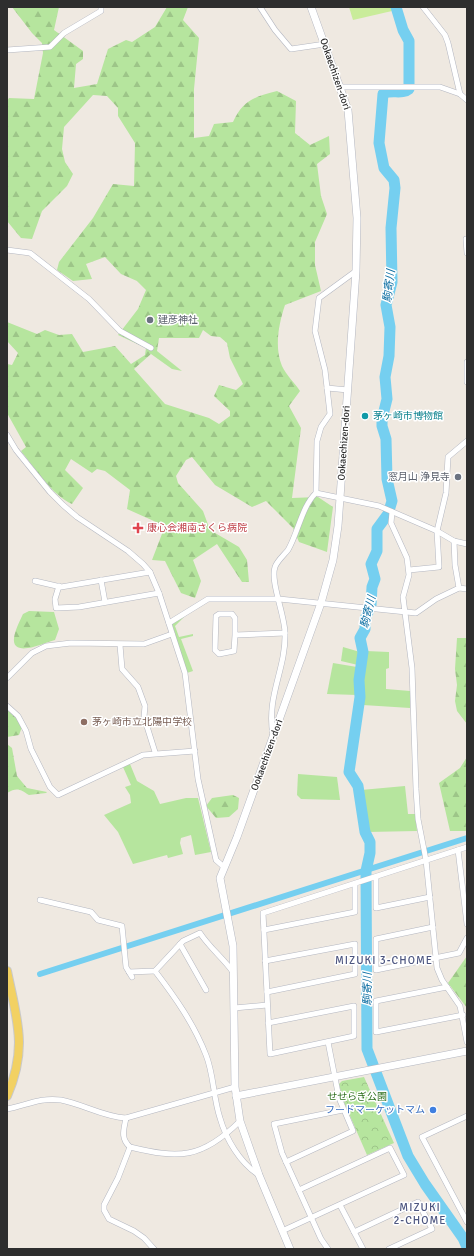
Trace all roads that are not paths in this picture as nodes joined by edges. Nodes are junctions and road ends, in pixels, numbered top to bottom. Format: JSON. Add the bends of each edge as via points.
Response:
{"nodes":[{"id":1,"x":101,"y":7,"type":"edge"},
{"id":2,"x":260,"y":7,"type":"edge"},
{"id":3,"x":311,"y":7,"type":"edge"},
{"id":4,"x":424,"y":7,"type":"edge"},
{"id":5,"x":325,"y":44,"type":"junction"},
{"id":6,"x":7,"y":50,"type":"edge"},
{"id":7,"x":341,"y":87,"type":"junction"},
{"id":8,"x":460,"y":94,"type":"junction"},
{"id":9,"x":467,"y":100,"type":"edge"},
{"id":10,"x":466,"y":238,"type":"edge"},
{"id":11,"x":7,"y":250,"type":"edge"},
{"id":12,"x":467,"y":253,"type":"edge"},
{"id":13,"x":356,"y":271,"type":"junction"},
{"id":14,"x":151,"y":348,"type":"dead end"},
{"id":15,"x":467,"y":362,"type":"edge"},
{"id":16,"x":467,"y":382,"type":"edge"},
{"id":17,"x":327,"y":388,"type":"junction"},
{"id":18,"x":348,"y":390,"type":"junction"},
{"id":19,"x":7,"y":434,"type":"edge"},
{"id":20,"x":467,"y":441,"type":"edge"},
{"id":21,"x":316,"y":493,"type":"junction"},
{"id":22,"x":340,"y":497,"type":"junction"},
{"id":23,"x":390,"y":511,"type":"junction"},
{"id":24,"x":437,"y":531,"type":"junction"},
{"id":25,"x":454,"y":541,"type":"junction"},
{"id":26,"x":467,"y":544,"type":"edge"},
{"id":27,"x":408,"y":570,"type":"junction"},
{"id":28,"x":150,"y":572,"type":"junction"},
{"id":29,"x":101,"y":580,"type":"junction"},
{"id":30,"x":35,"y":581,"type":"dead end"},
{"id":31,"x":59,"y":586,"type":"junction"},
{"id":32,"x":459,"y":588,"type":"junction"},
{"id":33,"x":467,"y":589,"type":"edge"},
{"id":34,"x":159,"y":593,"type":"junction"},
{"id":35,"x":279,"y":599,"type":"junction"},
{"id":36,"x":105,"y":602,"type":"junction"},
{"id":37,"x":321,"y":603,"type":"junction"},
{"id":38,"x":406,"y":613,"type":"junction"},
{"id":39,"x":169,"y":623,"type":"junction"},
{"id":40,"x":285,"y":633,"type":"junction"},
{"id":41,"x":172,"y":634,"type":"junction"},
{"id":42,"x":235,"y":635,"type":"junction"},
{"id":43,"x":120,"y":645,"type":"junction"},
{"id":44,"x":7,"y":678,"type":"edge"},
{"id":45,"x":7,"y":706,"type":"edge"},
{"id":46,"x":273,"y":737,"type":"junction"},
{"id":47,"x":195,"y":751,"type":"junction"},
{"id":48,"x":155,"y":752,"type":"junction"},
{"id":49,"x":467,"y":847,"type":"edge"},
{"id":50,"x":458,"y":850,"type":"junction"},
{"id":51,"x":426,"y":860,"type":"junction"},
{"id":52,"x":224,"y":867,"type":"junction"},
{"id":53,"x":373,"y":878,"type":"junction"},
{"id":54,"x":358,"y":883,"type":"junction"},
{"id":55,"x":430,"y":896,"type":"junction"},
{"id":56,"x":465,"y":897,"type":"edge"},
{"id":57,"x":40,"y":900,"type":"dead end"},
{"id":58,"x":467,"y":924,"type":"edge"},
{"id":59,"x":433,"y":927,"type":"junction"},
{"id":60,"x":264,"y":930,"type":"junction"},
{"id":61,"x":467,"y":938,"type":"edge"},
{"id":62,"x":180,"y":944,"type":"junction"},
{"id":63,"x":436,"y":958,"type":"junction"},
{"id":64,"x":265,"y":961,"type":"junction"},
{"id":65,"x":7,"y":971,"type":"edge"},
{"id":66,"x":155,"y":971,"type":"junction"},
{"id":67,"x":233,"y":972,"type":"junction"},
{"id":68,"x":448,"y":987,"type":"junction"},
{"id":69,"x":206,"y":990,"type":"dead end"},
{"id":70,"x":266,"y":992,"type":"junction"},
{"id":71,"x":267,"y":1005,"type":"junction"},
{"id":72,"x":234,"y":1008,"type":"junction"},
{"id":73,"x":463,"y":1015,"type":"junction"},
{"id":74,"x":268,"y":1023,"type":"junction"},
{"id":75,"x":328,"y":1042,"type":"junction"},
{"id":76,"x":467,"y":1042,"type":"edge"},
{"id":77,"x":467,"y":1052,"type":"edge"},
{"id":78,"x":335,"y":1076,"type":"junction"},
{"id":79,"x":235,"y":1087,"type":"junction"},
{"id":80,"x":216,"y":1093,"type":"junction"},
{"id":81,"x":7,"y":1096,"type":"edge"},
{"id":82,"x":236,"y":1096,"type":"junction"},
{"id":83,"x":7,"y":1109,"type":"edge"},
{"id":84,"x":344,"y":1110,"type":"junction"},
{"id":85,"x":467,"y":1116,"type":"edge"},
{"id":86,"x":126,"y":1118,"type":"junction"},
{"id":87,"x":240,"y":1121,"type":"junction"},
{"id":88,"x":226,"y":1135,"type":"junction"},
{"id":89,"x":130,"y":1146,"type":"junction"},
{"id":90,"x":286,"y":1162,"type":"junction"},
{"id":91,"x":259,"y":1175,"type":"junction"},
{"id":92,"x":299,"y":1190,"type":"junction"},
{"id":93,"x":340,"y":1205,"type":"junction"},
{"id":94,"x":311,"y":1218,"type":"junction"},
{"id":95,"x":467,"y":1222,"type":"edge"},
{"id":96,"x":282,"y":1231,"type":"junction"},
{"id":97,"x":354,"y":1232,"type":"junction"},
{"id":98,"x":154,"y":1249,"type":"edge"},
{"id":99,"x":290,"y":1249,"type":"edge"},
{"id":100,"x":328,"y":1249,"type":"edge"},
{"id":101,"x":363,"y":1249,"type":"edge"},
{"id":102,"x":389,"y":1249,"type":"edge"}],
"edges":[{"from":1,"to":6,"type":"street","via":[[101,11],[64,33],[50,47]]},
{"from":2,"to":5,"type":"street","via":[[291,49]]},
{"from":3,"to":5,"type":"street","name":"Ookaechizen-dori"},
{"from":4,"to":8,"type":"street","via":[[445,35]]},
{"from":5,"to":7,"type":"street","name":"Ookaechizen-dori"},
{"from":7,"to":8,"type":"street","via":[[440,87]]},
{"from":7,"to":13,"type":"street","name":"Ookaechizen-dori","via":[[352,135],[358,218]]},
{"from":8,"to":9,"type":"street"},
{"from":10,"to":12,"type":"street"},
{"from":11,"to":14,"type":"street","via":[[30,253],[89,299],[120,331]]},
{"from":13,"to":17,"type":"street","via":[[319,298],[315,331]]},
{"from":13,"to":18,"type":"street","name":"Ookaechizen-dori"},
{"from":15,"to":16,"type":"street"},
{"from":17,"to":18,"type":"street"},
{"from":17,"to":21,"type":"street","via":[[330,414],[321,427],[317,440]]},
{"from":18,"to":22,"type":"street","name":"Ookaechizen-dori"},
{"from":19,"to":28,"type":"street","via":[[16,450],[63,505],[128,551]]},
{"from":20,"to":24,"type":"street","via":[[448,457],[446,494]]},
{"from":21,"to":22,"type":"street"},
{"from":21,"to":35,"type":"street","via":[[309,500],[291,544],[275,566]]},
{"from":22,"to":23,"type":"street","via":[[368,502]]},
{"from":22,"to":37,"type":"street","name":"Ookaechizen-dori","via":[[333,560]]},
{"from":23,"to":24,"type":"street"},
{"from":23,"to":27,"type":"street","via":[[391,523],[408,558]]},
{"from":24,"to":25,"type":"street"},
{"from":24,"to":27,"type":"street","via":[[439,567]]},
{"from":25,"to":26,"type":"street"},
{"from":25,"to":32,"type":"street"},
{"from":27,"to":38,"type":"street","via":[[403,597]]},
{"from":28,"to":29,"type":"street"},
{"from":28,"to":34,"type":"street"},
{"from":29,"to":31,"type":"street"},
{"from":29,"to":36,"type":"street"},
{"from":30,"to":31,"type":"street"},
{"from":31,"to":36,"type":"street","via":[[56,608]]},
{"from":32,"to":33,"type":"street"},
{"from":32,"to":38,"type":"street","via":[[436,599],[416,613]]},
{"from":34,"to":36,"type":"street"},
{"from":34,"to":39,"type":"street"},
{"from":35,"to":37,"type":"street"},
{"from":35,"to":39,"type":"street","via":[[208,599]]},
{"from":35,"to":40,"type":"street"},
{"from":37,"to":38,"type":"street"},
{"from":37,"to":46,"type":"street","name":"Ookaechizen-dori"},
{"from":38,"to":51,"type":"street","via":[[412,668],[418,812]]},
{"from":39,"to":41,"type":"street"},
{"from":40,"to":42,"type":"street"},
{"from":40,"to":46,"type":"street","via":[[271,708]]},
{"from":41,"to":43,"type":"street","via":[[144,644]]},
{"from":41,"to":47,"type":"street","via":[[185,673]]},
{"from":42,"to":42,"type":"street","via":[[235,618],[232,614],[216,616],[215,650],[219,654],[234,651]]},
{"from":43,"to":44,"type":"street","via":[[71,643],[46,646],[32,653]]},
{"from":43,"to":48,"type":"street","via":[[122,669],[138,687]]},
{"from":45,"to":48,"type":"street","via":[[18,716],[50,787],[58,795],[132,758]]},
{"from":46,"to":52,"type":"street","name":"Ookaechizen-dori"},
{"from":47,"to":48,"type":"street"},
{"from":47,"to":52,"type":"street","via":[[200,795],[216,860]]},
{"from":49,"to":50,"type":"street"},
{"from":50,"to":51,"type":"street"},
{"from":50,"to":56,"type":"street"},
{"from":51,"to":53,"type":"street"},
{"from":51,"to":55,"type":"street"},
{"from":52,"to":67,"type":"street","name":"Ookaechizen-dori","via":[[220,878],[233,946]]},
{"from":53,"to":54,"type":"street"},
{"from":53,"to":55,"type":"street","via":[[376,908]]},
{"from":54,"to":60,"type":"street","via":[[263,913]]},
{"from":54,"to":60,"type":"street","via":[[355,912]]},
{"from":55,"to":59,"type":"street"},
{"from":56,"to":58,"type":"street"},
{"from":57,"to":66,"type":"street","via":[[90,912],[98,920],[122,926],[126,967],[130,975]]},
{"from":59,"to":63,"type":"street"},
{"from":59,"to":63,"type":"street","via":[[376,939],[376,970]]},
{"from":60,"to":64,"type":"street"},
{"from":61,"to":63,"type":"street","via":[[459,953]]},
{"from":62,"to":66,"type":"street"},
{"from":62,"to":67,"type":"street","via":[[200,933]]},
{"from":62,"to":69,"type":"street"},
{"from":63,"to":68,"type":"street","via":[[440,975]]},
{"from":64,"to":70,"type":"street"},
{"from":64,"to":70,"type":"street","via":[[355,944],[355,974]]},
{"from":65,"to":81,"type":"main road","via":[[20,1053]]},
{"from":66,"to":80,"type":"street","via":[[182,1006],[201,1042],[207,1055]]},
{"from":67,"to":72,"type":"street","name":"Ookaechizen-dori"},
{"from":68,"to":73,"type":"street"},
{"from":68,"to":73,"type":"street","via":[[376,1001],[376,1032]]},
{"from":70,"to":71,"type":"street"},
{"from":71,"to":72,"type":"street"},
{"from":71,"to":74,"type":"street"},
{"from":72,"to":79,"type":"street","name":"Ookaechizen-dori"},
{"from":73,"to":76,"type":"street"},
{"from":74,"to":75,"type":"street","via":[[270,1054]]},
{"from":74,"to":75,"type":"street","via":[[354,1006],[354,1036]]},
{"from":75,"to":78,"type":"street"},
{"from":77,"to":78,"type":"street"},
{"from":78,"to":82,"type":"street"},
{"from":78,"to":84,"type":"street"},
{"from":79,"to":80,"type":"street"},
{"from":79,"to":82,"type":"street","name":"Ookaechizen-dori"},
{"from":80,"to":86,"type":"street"},
{"from":80,"to":88,"type":"street"},
{"from":82,"to":87,"type":"street","name":"Ookaechizen-dori"},
{"from":83,"to":86,"type":"street","via":[[32,1101],[60,1100]]},
{"from":84,"to":90,"type":"street","via":[[353,1131]]},
{"from":84,"to":90,"type":"street","via":[[274,1124]]},
{"from":85,"to":95,"type":"street","via":[[422,1137]]},
{"from":86,"to":89,"type":"street","via":[[123,1134]]},
{"from":87,"to":88,"type":"street"},
{"from":87,"to":91,"type":"street","name":"Ookaechizen-dori"},
{"from":88,"to":89,"type":"street","via":[[203,1150],[193,1153],[157,1154]]},
{"from":88,"to":91,"type":"street","via":[[238,1155]]},
{"from":89,"to":98,"type":"street","via":[[104,1210],[109,1219],[134,1231]]},
{"from":90,"to":92,"type":"street"},
{"from":91,"to":96,"type":"street","name":"Ookaechizen-dori"},
{"from":92,"to":93,"type":"street","via":[[390,1148],[404,1175]]},
{"from":92,"to":94,"type":"street"},
{"from":93,"to":94,"type":"street"},
{"from":93,"to":97,"type":"street"},
{"from":94,"to":96,"type":"street"},
{"from":94,"to":100,"type":"street"},
{"from":96,"to":99,"type":"street","name":"Ookaechizen-dori"},
{"from":97,"to":101,"type":"street"},
{"from":97,"to":102,"type":"street","via":[[418,1202],[432,1229]]}]}
